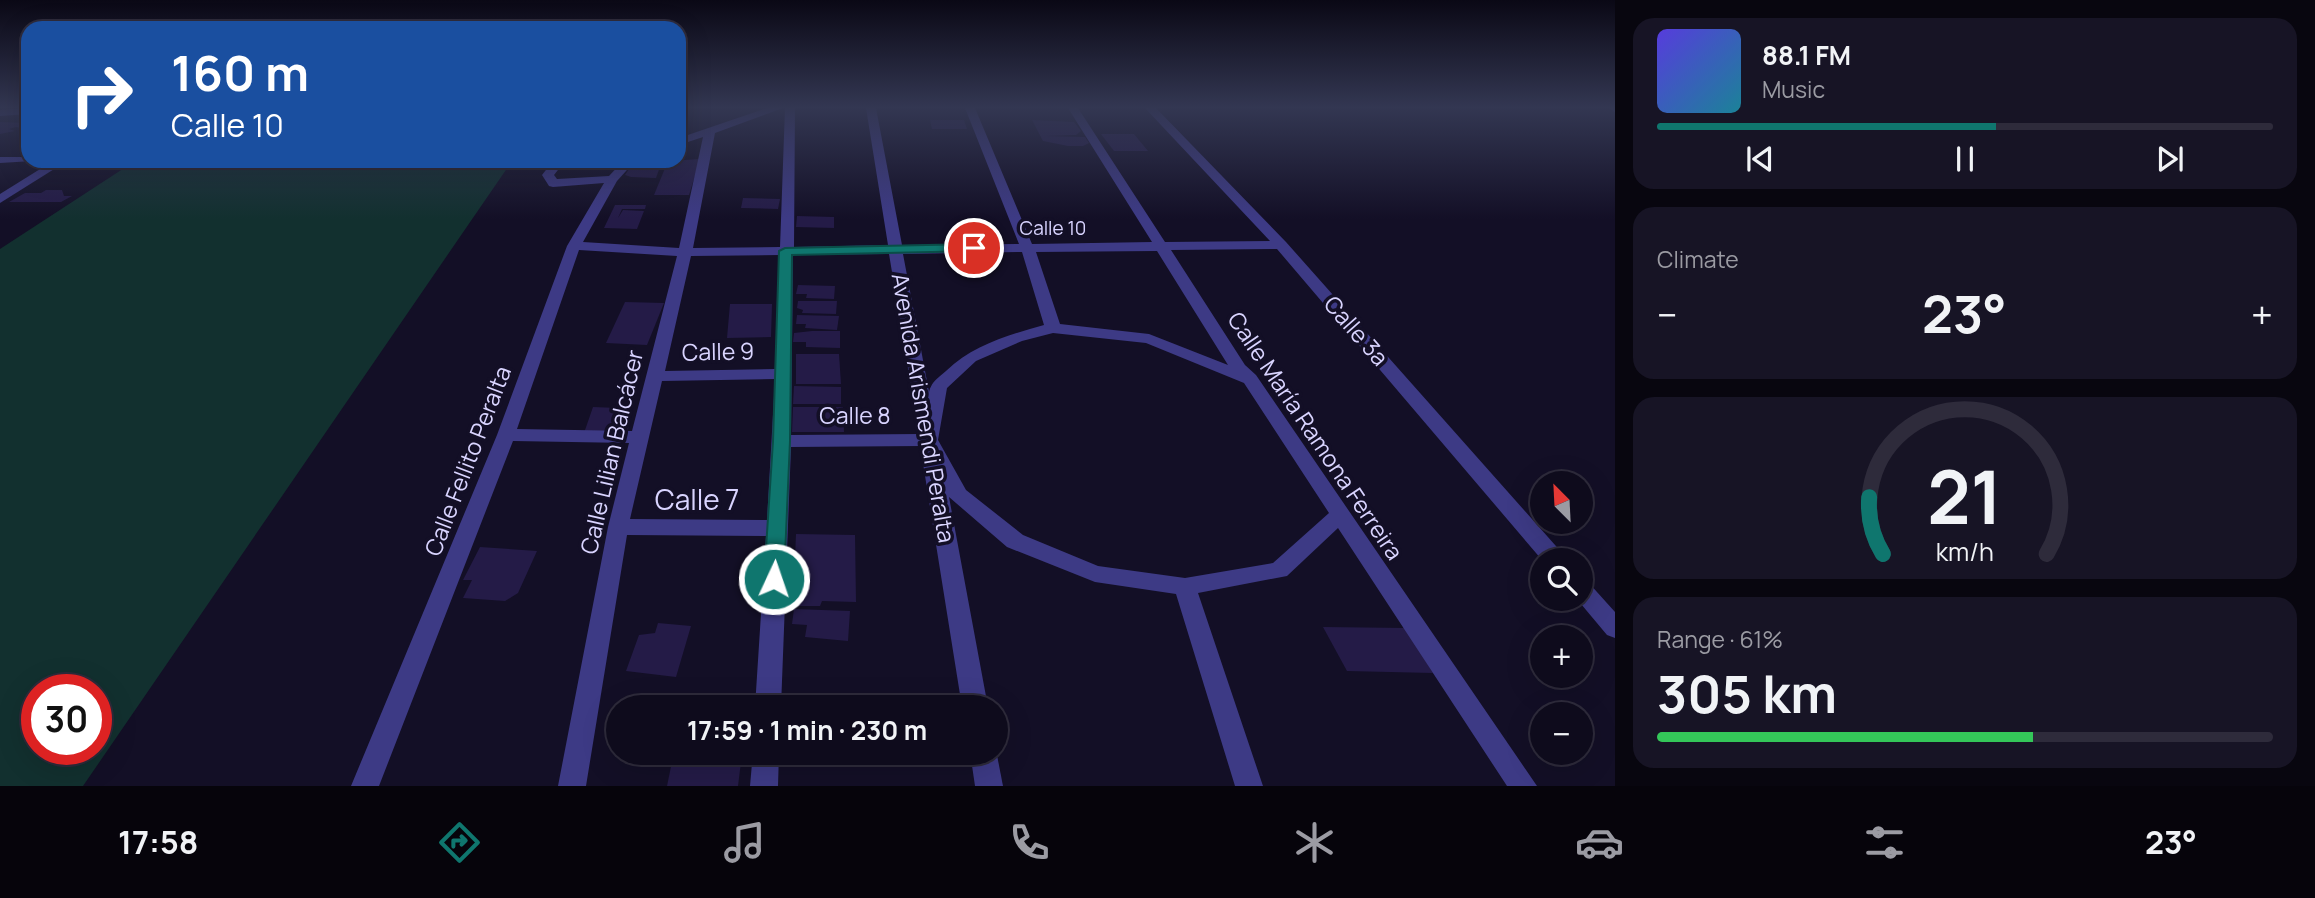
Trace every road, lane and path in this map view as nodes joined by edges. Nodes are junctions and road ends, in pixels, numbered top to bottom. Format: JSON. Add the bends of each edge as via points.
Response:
{"nodes":[{"id":1,"x":707,"y":145,"type":"edge"},
{"id":2,"x":789,"y":145,"type":"edge"},
{"id":3,"x":877,"y":145,"type":"edge"},
{"id":4,"x":985,"y":145,"type":"edge"},
{"id":5,"x":1096,"y":145,"type":"edge"},
{"id":6,"x":1185,"y":145,"type":"edge"},
{"id":7,"x":0,"y":160,"type":"edge"},
{"id":8,"x":21,"y":160,"type":"edge"},
{"id":9,"x":53,"y":168,"type":"edge"},
{"id":10,"x":554,"y":168,"type":"edge"},
{"id":11,"x":622,"y":168,"type":"edge"},
{"id":12,"x":612,"y":179,"type":"junction"},
{"id":13,"x":0,"y":199,"type":"edge"},
{"id":14,"x":1281,"y":244,"type":"junction"},
{"id":15,"x":575,"y":246,"type":"junction"},
{"id":16,"x":1027,"y":247,"type":"junction"},
{"id":17,"x":1161,"y":247,"type":"junction"},
{"id":18,"x":895,"y":250,"type":"junction"},
{"id":19,"x":785,"y":251,"type":"junction"},
{"id":20,"x":685,"y":252,"type":"junction"},
{"id":21,"x":1053,"y":328,"type":"junction"},
{"id":22,"x":781,"y":374,"type":"junction"},
{"id":23,"x":654,"y":376,"type":"junction"},
{"id":24,"x":1250,"y":379,"type":"junction"},
{"id":25,"x":506,"y":436,"type":"junction"},
{"id":26,"x":638,"y":437,"type":"junction"},
{"id":27,"x":929,"y":440,"type":"junction"},
{"id":28,"x":782,"y":441,"type":"junction"},
{"id":29,"x":1339,"y":515,"type":"junction"},
{"id":30,"x":618,"y":527,"type":"junction"},
{"id":31,"x":776,"y":528,"type":"junction"},
{"id":32,"x":1545,"y":548,"type":"edge"},
{"id":33,"x":1185,"y":587,"type":"junction"},
{"id":34,"x":1593,"y":603,"type":"edge"},
{"id":35,"x":1615,"y":628,"type":"edge"},
{"id":36,"x":769,"y":695,"type":"edge"},
{"id":37,"x":973,"y":695,"type":"edge"},
{"id":38,"x":765,"y":765,"type":"edge"},
{"id":39,"x":986,"y":765,"type":"edge"},
{"id":40,"x":365,"y":786,"type":"edge"},
{"id":41,"x":572,"y":786,"type":"edge"},
{"id":42,"x":764,"y":786,"type":"edge"},
{"id":43,"x":989,"y":786,"type":"edge"},
{"id":44,"x":1250,"y":786,"type":"edge"},
{"id":45,"x":1523,"y":786,"type":"edge"}],
"edges":[{"from":1,"to":20,"type":"street","name":"Calle Lilian Balcácer"},
{"from":2,"to":19,"type":"street"},
{"from":3,"to":18,"type":"street","name":"Avenida Arismendi Peralta"},
{"from":4,"to":16,"type":"street"},
{"from":5,"to":17,"type":"street","name":"Calle María Ramona Ferreira"},
{"from":6,"to":14,"type":"street","name":"Calle 3a"},
{"from":7,"to":8,"type":"street"},
{"from":9,"to":13,"type":"street"},
{"from":10,"to":12,"type":"street","via":[[548,175],[553,183]]},
{"from":11,"to":12,"type":"street","name":"Calle Fellito Peralta"},
{"from":12,"to":15,"type":"street","name":"Calle Fellito Peralta"},
{"from":14,"to":17,"type":"street","name":"Calle 10"},
{"from":14,"to":32,"type":"street","name":"Calle 3a"},
{"from":15,"to":20,"type":"street","name":"Calle 10"},
{"from":15,"to":25,"type":"street","name":"Calle Fellito Peralta"},
{"from":16,"to":17,"type":"street","name":"Calle 10"},
{"from":16,"to":18,"type":"street","name":"Calle 10"},
{"from":16,"to":21,"type":"street"},
{"from":17,"to":24,"type":"street","name":"Calle María Ramona Ferreira"},
{"from":18,"to":19,"type":"street","name":"Calle 10"},
{"from":18,"to":27,"type":"street","name":"Avenida Arismendi Peralta"},
{"from":19,"to":20,"type":"street","name":"Calle 10"},
{"from":19,"to":22,"type":"street"},
{"from":20,"to":23,"type":"street","name":"Calle Lilian Balcácer"},
{"from":21,"to":24,"type":"street","via":[[1149,339]]},
{"from":21,"to":27,"type":"street","via":[[970,357],[939,386]]},
{"from":22,"to":23,"type":"street","name":"Calle 9"},
{"from":22,"to":28,"type":"street"},
{"from":23,"to":26,"type":"street","name":"Calle Lilian Balcácer"},
{"from":24,"to":29,"type":"street","name":"Calle María Ramona Ferreira"},
{"from":25,"to":26,"type":"street"},
{"from":25,"to":40,"type":"street","name":"Calle Fellito Peralta"},
{"from":26,"to":30,"type":"street","name":"Calle Lilian Balcácer"},
{"from":27,"to":28,"type":"street","name":"Calle 8"},
{"from":27,"to":33,"type":"street","via":[[958,495],[1015,541],[1095,574]]},
{"from":27,"to":37,"type":"street","name":"Avenida Arismendi Peralta"},
{"from":28,"to":31,"type":"street"},
{"from":29,"to":33,"type":"street","via":[[1279,570]]},
{"from":29,"to":45,"type":"street","name":"Calle María Ramona Ferreira"},
{"from":30,"to":31,"type":"street","name":"Calle 7"},
{"from":30,"to":41,"type":"street","name":"Calle Lilian Balcácer"},
{"from":31,"to":36,"type":"street"},
{"from":33,"to":44,"type":"street"},
{"from":34,"to":35,"type":"street"},
{"from":38,"to":42,"type":"street"},
{"from":39,"to":43,"type":"street"}]}
